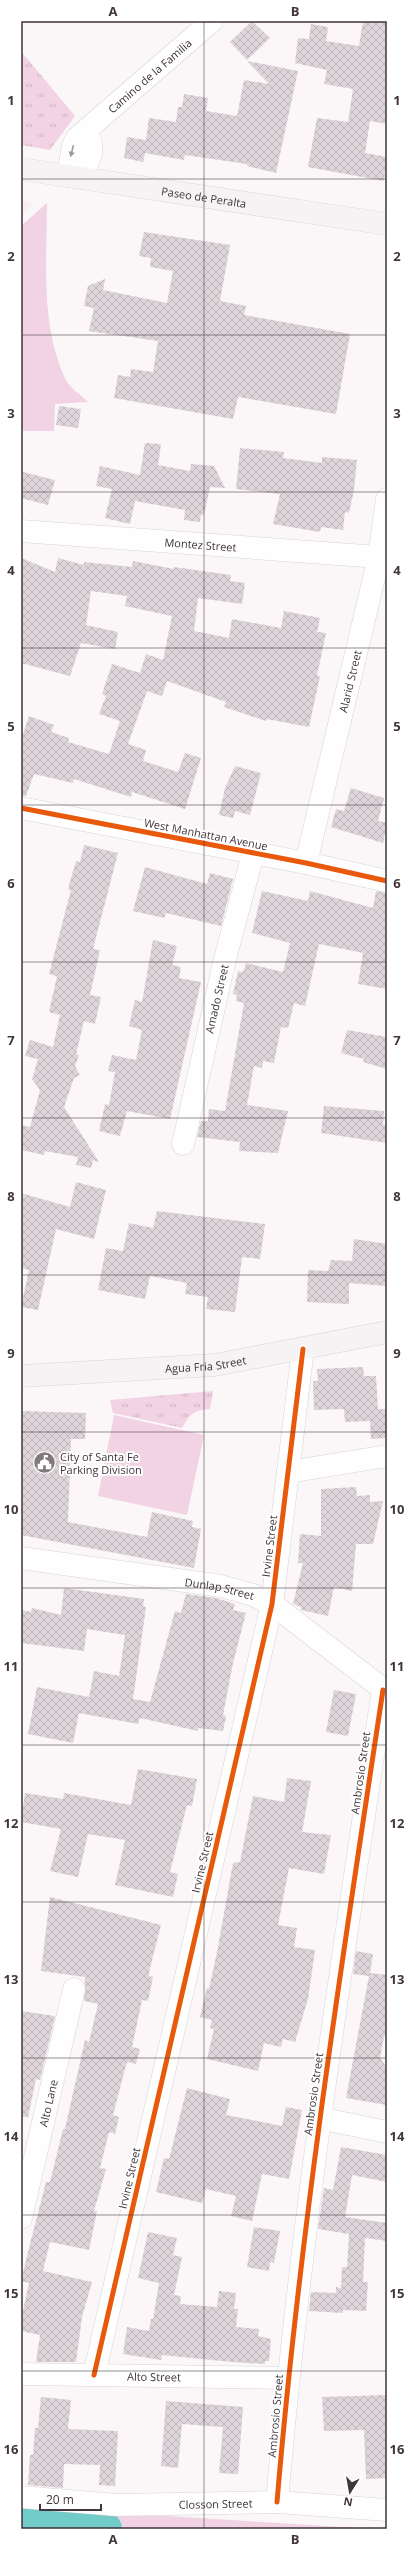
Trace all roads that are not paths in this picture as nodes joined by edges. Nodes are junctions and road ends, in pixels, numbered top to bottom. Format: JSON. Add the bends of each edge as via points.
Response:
{"nodes":[{"id":1,"x":212,"y":21,"type":"edge"},
{"id":2,"x":21,"y":169,"type":"edge"},
{"id":3,"x":74,"y":177,"type":"junction"},
{"id":4,"x":387,"y":224,"type":"edge"},
{"id":5,"x":387,"y":499,"type":"edge"},
{"id":6,"x":21,"y":531,"type":"edge"},
{"id":7,"x":379,"y":557,"type":"junction"},
{"id":8,"x":21,"y":808,"type":"edge"},
{"id":9,"x":253,"y":854,"type":"junction"},
{"id":10,"x":306,"y":863,"type":"junction"},
{"id":11,"x":387,"y":881,"type":"edge"},
{"id":12,"x":183,"y":1144,"type":"dead end"},
{"id":13,"x":387,"y":1332,"type":"edge"},
{"id":14,"x":303,"y":1349,"type":"junction"},
{"id":15,"x":21,"y":1376,"type":"edge"},
{"id":16,"x":387,"y":1456,"type":"edge"},
{"id":17,"x":288,"y":1472,"type":"junction"},
{"id":18,"x":21,"y":1558,"type":"edge"},
{"id":19,"x":272,"y":1604,"type":"junction"},
{"id":20,"x":385,"y":1691,"type":"edge"},
{"id":21,"x":74,"y":1989,"type":"dead end"},
{"id":22,"x":319,"y":2118,"type":"junction"},
{"id":23,"x":387,"y":2132,"type":"edge"},
{"id":24,"x":21,"y":2218,"type":"edge"},
{"id":25,"x":21,"y":2374,"type":"edge"},
{"id":26,"x":94,"y":2375,"type":"junction"},
{"id":27,"x":288,"y":2378,"type":"junction"},
{"id":28,"x":21,"y":2497,"type":"edge"},
{"id":29,"x":277,"y":2502,"type":"junction"},
{"id":30,"x":387,"y":2510,"type":"edge"}],
"edges":[{"from":1,"to":3,"type":"street","name":"Camino de la Familia","via":[[77,138],[73,146]]},
{"from":2,"to":3,"type":"street","name":"Paseo de Peralta"},
{"from":3,"to":4,"type":"street","name":"Paseo de Peralta"},
{"from":5,"to":7,"type":"street","name":"Alarid Street"},
{"from":6,"to":7,"type":"street","name":"Montez Street"},
{"from":7,"to":10,"type":"street","name":"Alarid Street"},
{"from":8,"to":9,"type":"street","name":"West Manhattan Avenue"},
{"from":9,"to":10,"type":"street","name":"West Manhattan Avenue"},
{"from":9,"to":12,"type":"street","name":"Amado Street","via":[[225,959]]},
{"from":10,"to":11,"type":"street","name":"West Manhattan Avenue"},
{"from":13,"to":14,"type":"street","name":"Agua Fria Street"},
{"from":14,"to":15,"type":"street","name":"Agua Fria Street","via":[[215,1365]]},
{"from":14,"to":17,"type":"street","name":"Irvine Street"},
{"from":16,"to":17,"type":"street"},
{"from":17,"to":19,"type":"street","name":"Irvine Street"},
{"from":18,"to":19,"type":"street","name":"Dunlap Street","via":[[221,1586],[253,1594]]},
{"from":19,"to":20,"type":"street","name":"Dunlap Street"},
{"from":19,"to":26,"type":"street","name":"Irvine Street"},
{"from":20,"to":22,"type":"street","name":"Ambrosio Street"},
{"from":21,"to":24,"type":"street","name":"Alto Lane"},
{"from":22,"to":23,"type":"street"},
{"from":22,"to":27,"type":"street","name":"Ambrosio Street"},
{"from":25,"to":26,"type":"street","name":"Alto Street"},
{"from":26,"to":27,"type":"street","name":"Alto Street"},
{"from":27,"to":29,"type":"street","name":"Ambrosio Street"},
{"from":28,"to":29,"type":"street","name":"Closson Street","via":[[117,2505]]},
{"from":29,"to":30,"type":"street","name":"Closson Street"}]}
